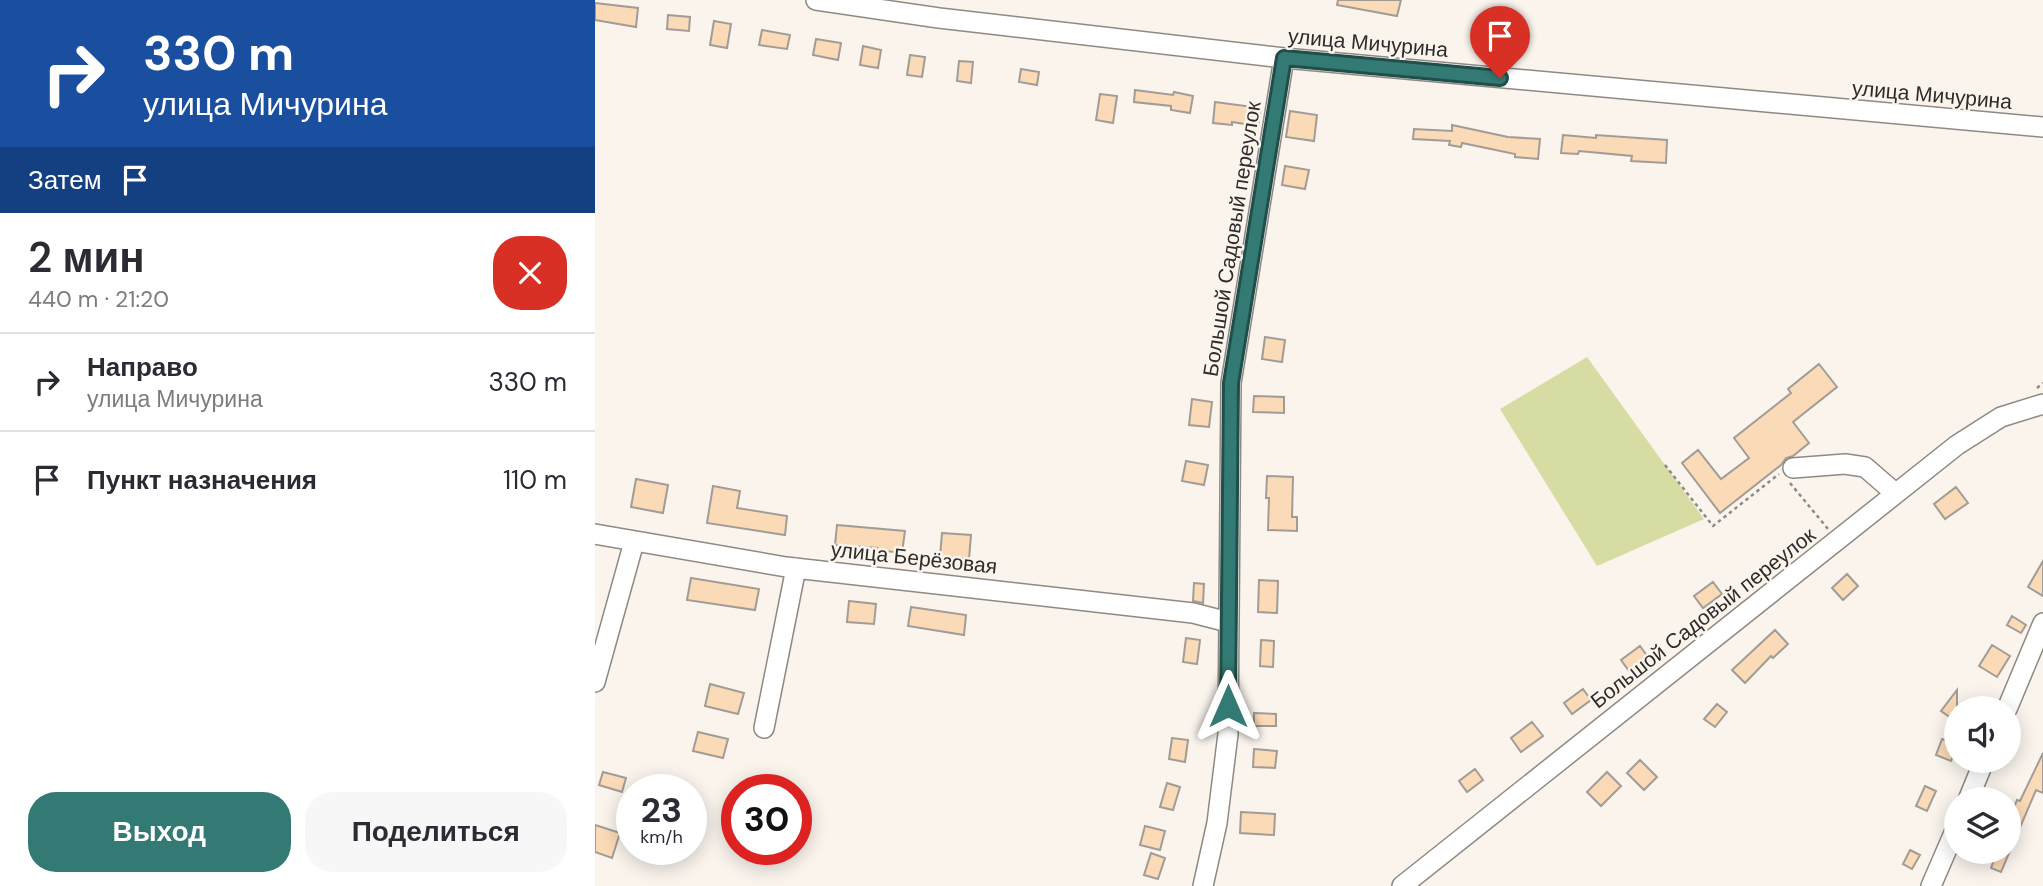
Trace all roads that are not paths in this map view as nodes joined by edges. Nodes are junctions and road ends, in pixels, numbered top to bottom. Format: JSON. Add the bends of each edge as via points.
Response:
{"nodes":[{"id":1,"x":815,"y":0,"type":"edge"},
{"id":2,"x":1284,"y":58,"type":"junction"},
{"id":3,"x":2043,"y":127,"type":"edge"},
{"id":4,"x":2043,"y":404,"type":"edge"},
{"id":5,"x":1788,"y":474,"type":"road end"},
{"id":6,"x":1895,"y":493,"type":"junction"},
{"id":7,"x":595,"y":534,"type":"edge"},
{"id":8,"x":634,"y":542,"type":"junction"},
{"id":9,"x":796,"y":568,"type":"junction"},
{"id":10,"x":1228,"y":622,"type":"junction"},
{"id":11,"x":2043,"y":623,"type":"edge"},
{"id":12,"x":595,"y":682,"type":"edge"},
{"id":13,"x":2012,"y":696,"type":"edge"},
{"id":14,"x":764,"y":728,"type":"dead end"},
{"id":15,"x":1944,"y":856,"type":"edge"},
{"id":16,"x":1203,"y":886,"type":"edge"},
{"id":17,"x":1402,"y":886,"type":"edge"},
{"id":18,"x":1931,"y":886,"type":"edge"}],
"edges":[{"from":1,"to":2,"type":"street","name":"улица Мичурина"},
{"from":2,"to":3,"type":"street","name":"улица Мичурина"},
{"from":2,"to":10,"type":"street","name":"Большой Садовый переулок","via":[[1231,383]]},
{"from":4,"to":6,"type":"street","name":"Большой Садовый переулок","via":[[1990,424]]},
{"from":5,"to":6,"type":"street","via":[[1845,464],[1865,467]]},
{"from":6,"to":17,"type":"street","name":"Большой Садовый переулок"},
{"from":7,"to":8,"type":"street","name":"улица Берёзовая"},
{"from":8,"to":9,"type":"street","name":"улица Берёзовая"},
{"from":8,"to":12,"type":"street"},
{"from":9,"to":10,"type":"street","name":"улица Берёзовая","via":[[1193,613]]},
{"from":9,"to":14,"type":"street"},
{"from":10,"to":16,"type":"street","name":"Большой Садовый переулок","via":[[1228,734],[1217,823]]},
{"from":11,"to":13,"type":"street"},
{"from":15,"to":18,"type":"street"}]}
